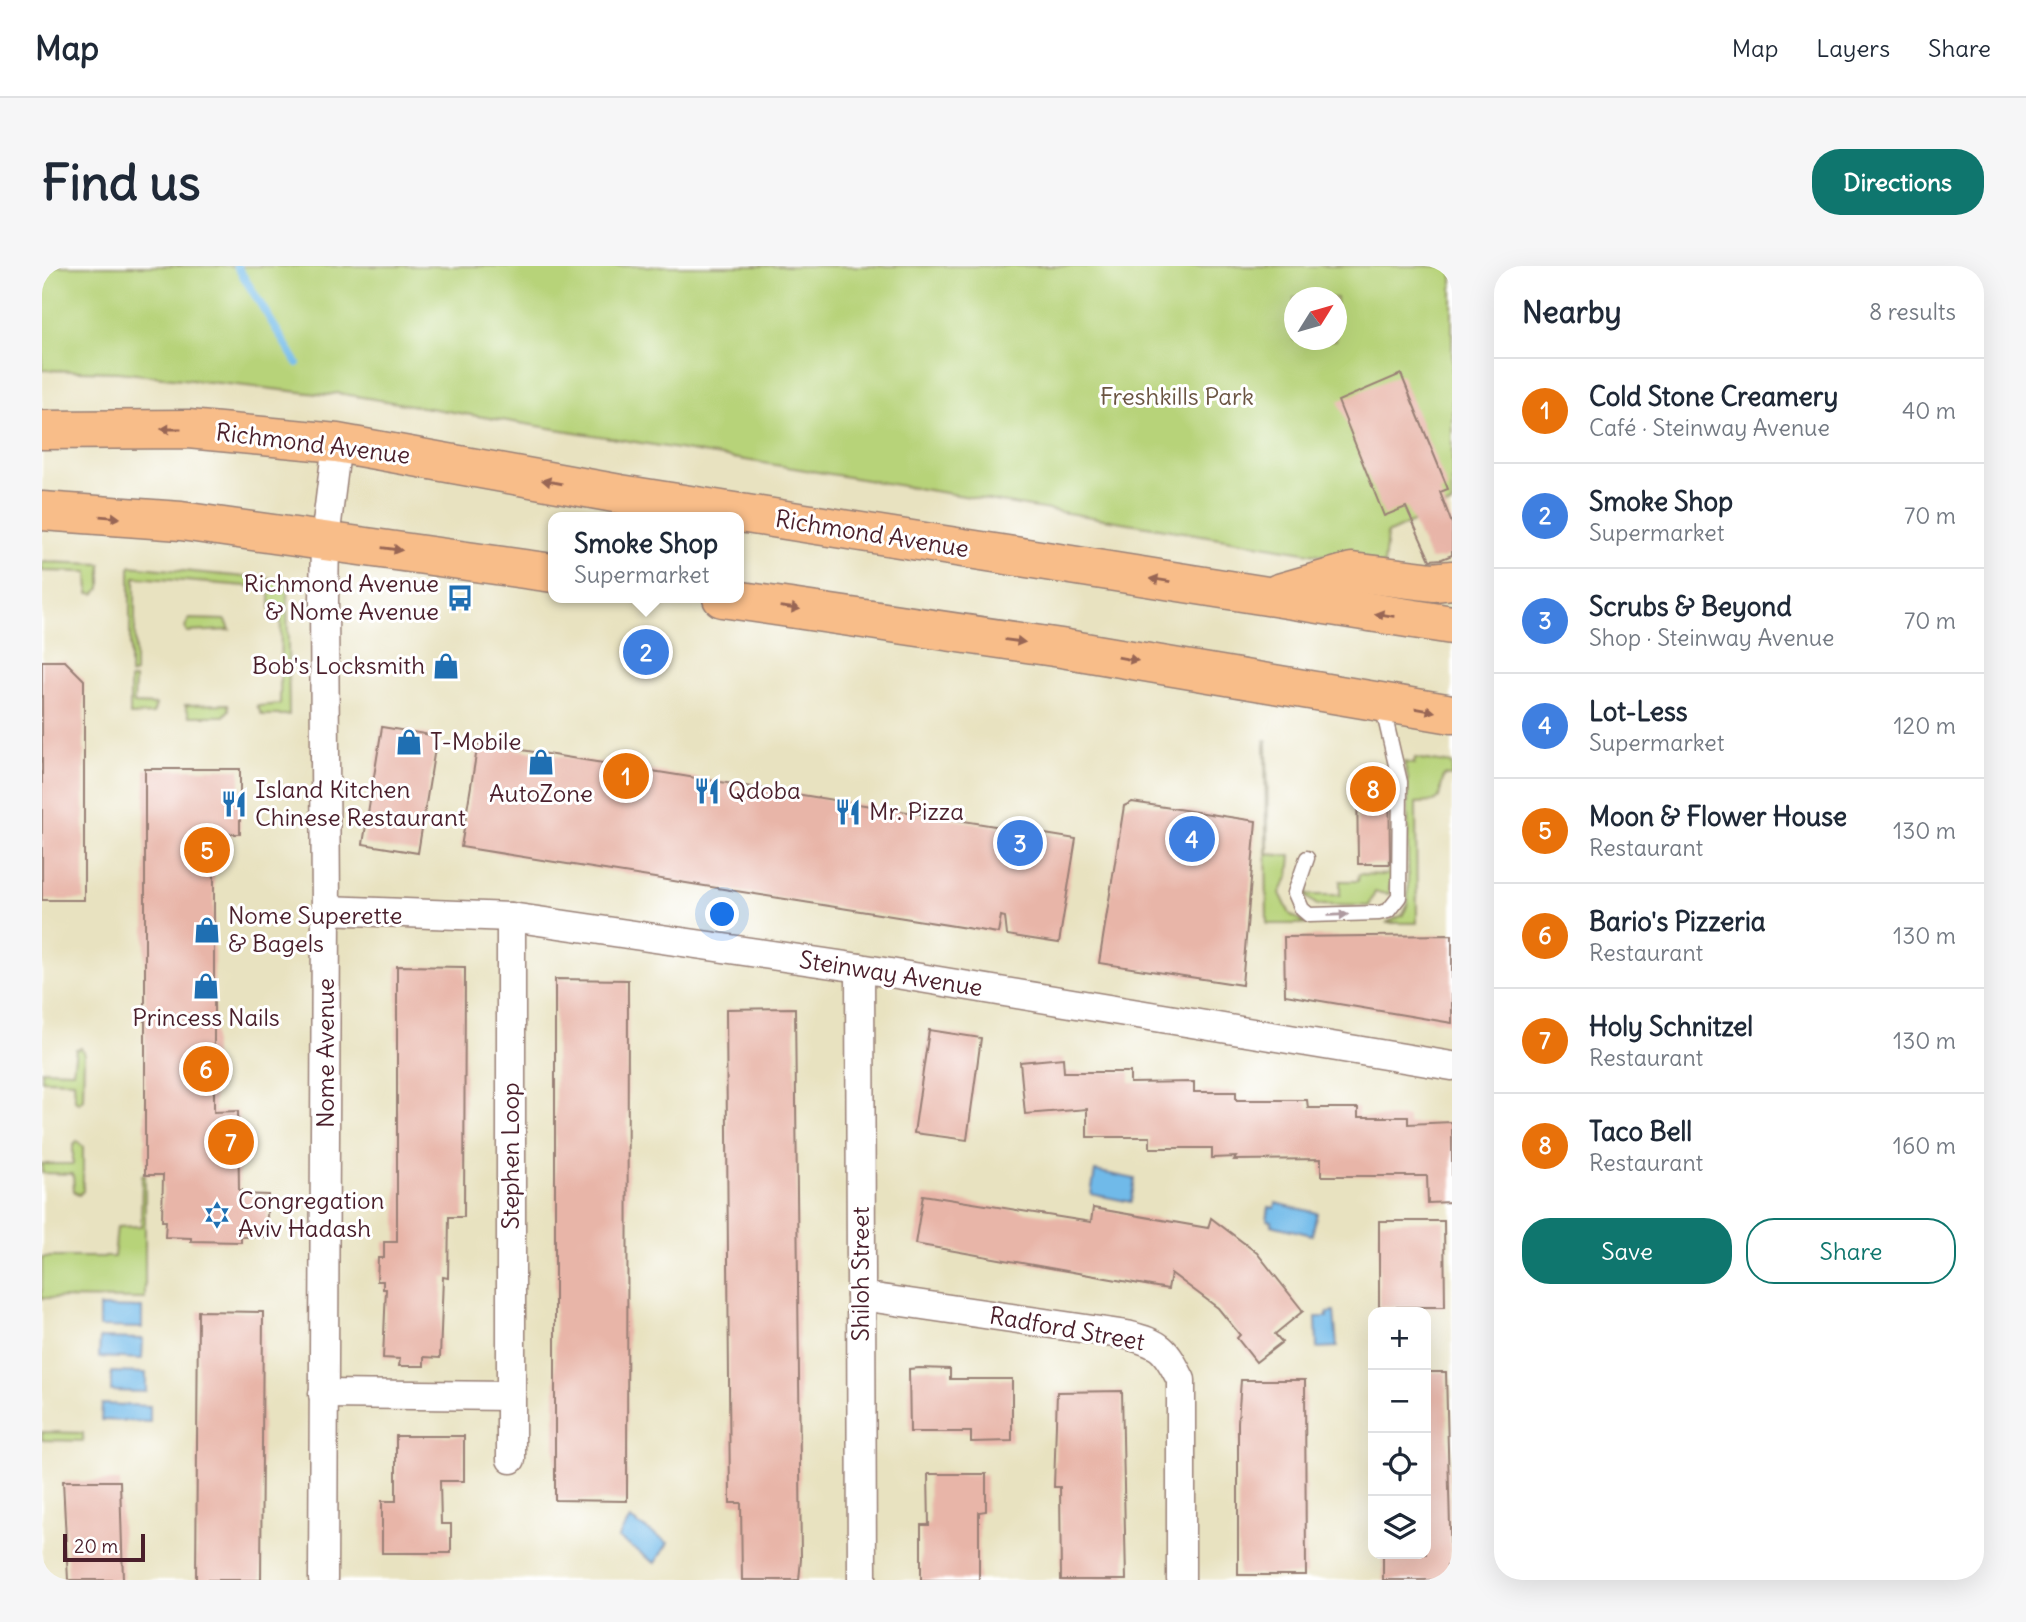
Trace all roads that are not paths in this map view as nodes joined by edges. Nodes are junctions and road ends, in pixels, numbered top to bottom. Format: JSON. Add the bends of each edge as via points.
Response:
{"nodes":[{"id":1,"x":42,"y":430,"type":"edge"},
{"id":2,"x":337,"y":443,"type":"junction"},
{"id":3,"x":42,"y":511,"type":"edge"},
{"id":4,"x":733,"y":512,"type":"edge"},
{"id":5,"x":744,"y":514,"type":"edge"},
{"id":6,"x":325,"y":539,"type":"junction"},
{"id":7,"x":548,"y":572,"type":"edge"},
{"id":8,"x":1452,"y":580,"type":"edge"},
{"id":9,"x":1268,"y":597,"type":"junction"},
{"id":10,"x":744,"y":601,"type":"edge"},
{"id":11,"x":1452,"y":625,"type":"edge"},
{"id":12,"x":1382,"y":702,"type":"junction"},
{"id":13,"x":1452,"y":714,"type":"edge"},
{"id":14,"x":1307,"y":858,"type":"dead end"},
{"id":15,"x":326,"y":910,"type":"junction"},
{"id":16,"x":511,"y":916,"type":"junction"},
{"id":17,"x":860,"y":968,"type":"junction"},
{"id":18,"x":1452,"y":1066,"type":"edge"},
{"id":19,"x":861,"y":1296,"type":"junction"},
{"id":20,"x":323,"y":1394,"type":"junction"},
{"id":21,"x":511,"y":1395,"type":"junction"},
{"id":22,"x":511,"y":1459,"type":"dead end"},
{"id":23,"x":323,"y":1580,"type":"edge"},
{"id":24,"x":862,"y":1580,"type":"edge"},
{"id":25,"x":1181,"y":1580,"type":"edge"}],
"edges":[{"from":2,"to":1,"type":"main road","name":"Richmond Avenue","one_way":true,"via":[[188,429]]},
{"from":4,"to":2,"type":"main road","name":"Richmond Avenue","one_way":true},
{"from":2,"to":6,"type":"street","name":"Nome Avenue"},
{"from":3,"to":6,"type":"main road","one_way":true,"via":[[181,521]]},
{"from":9,"to":5,"type":"main road","name":"Richmond Avenue","one_way":true},
{"from":6,"to":7,"type":"main road","one_way":true},
{"from":6,"to":15,"type":"street","name":"Nome Avenue"},
{"from":8,"to":9,"type":"main road","via":[[1433,582],[1352,572]]},
{"from":11,"to":9,"type":"main road","name":"Richmond Avenue","one_way":true},
{"from":10,"to":12,"type":"main road","one_way":true},
{"from":12,"to":13,"type":"main road","one_way":true},
{"from":14,"to":12,"type":"lane","one_way":true,"via":[[1295,893],[1309,915],[1379,913],[1388,911],[1399,897],[1400,782]]},
{"from":15,"to":16,"type":"street","name":"Steinway Avenue"},
{"from":15,"to":20,"type":"street","name":"Nome Avenue"},
{"from":16,"to":17,"type":"street","name":"Steinway Avenue"},
{"from":16,"to":21,"type":"street","name":"Stephen Loop"},
{"from":17,"to":18,"type":"street","name":"Steinway Avenue"},
{"from":17,"to":19,"type":"street","name":"Shiloh Street"},
{"from":19,"to":24,"type":"street","name":"Shiloh Street"},
{"from":19,"to":25,"type":"street","name":"Radford Street","via":[[1155,1342],[1181,1380]]},
{"from":20,"to":21,"type":"street"},
{"from":20,"to":23,"type":"street","name":"Nome Avenue"},
{"from":21,"to":22,"type":"street","name":"Stephen Loop"}]}
